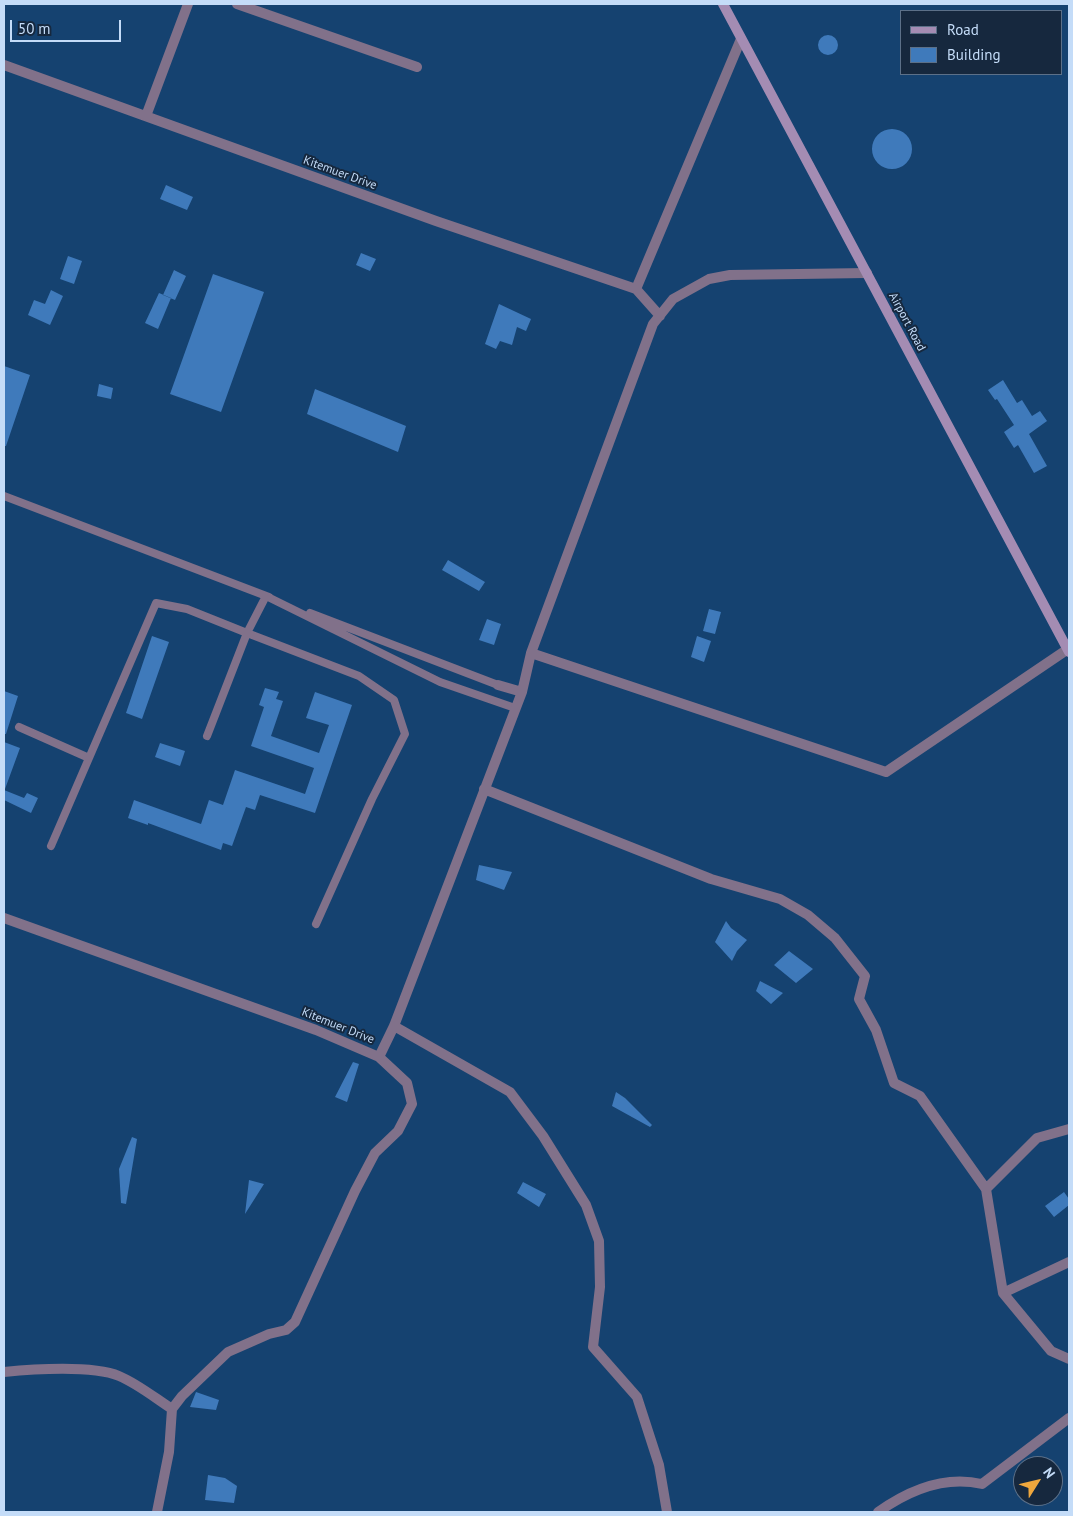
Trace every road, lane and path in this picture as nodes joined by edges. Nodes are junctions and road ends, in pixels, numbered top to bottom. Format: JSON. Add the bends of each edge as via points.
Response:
{"nodes":[{"id":1,"x":188,"y":4,"type":"edge"},
{"id":2,"x":238,"y":4,"type":"edge"},
{"id":3,"x":722,"y":4,"type":"edge"},
{"id":4,"x":741,"y":38,"type":"junction"},
{"id":5,"x":4,"y":65,"type":"edge"},
{"id":6,"x":416,"y":67,"type":"dead end"},
{"id":7,"x":146,"y":116,"type":"junction"},
{"id":8,"x":867,"y":273,"type":"junction"},
{"id":9,"x":636,"y":289,"type":"junction"},
{"id":10,"x":660,"y":316,"type":"junction"},
{"id":11,"x":4,"y":496,"type":"edge"},
{"id":12,"x":266,"y":596,"type":"junction"},
{"id":13,"x":247,"y":633,"type":"junction"},
{"id":14,"x":1069,"y":651,"type":"edge"},
{"id":15,"x":531,"y":653,"type":"junction"},
{"id":16,"x":498,"y":684,"type":"joint"},
{"id":17,"x":522,"y":692,"type":"junction"},
{"id":18,"x":515,"y":708,"type":"junction"},
{"id":19,"x":19,"y":727,"type":"dead end"},
{"id":20,"x":207,"y":736,"type":"dead end"},
{"id":21,"x":89,"y":758,"type":"junction"},
{"id":22,"x":484,"y":789,"type":"junction"},
{"id":23,"x":51,"y":846,"type":"dead end"},
{"id":24,"x":4,"y":918,"type":"edge"},
{"id":25,"x":316,"y":924,"type":"dead end"},
{"id":26,"x":394,"y":1026,"type":"junction"},
{"id":27,"x":379,"y":1057,"type":"junction"},
{"id":28,"x":1069,"y":1129,"type":"edge"},
{"id":29,"x":986,"y":1189,"type":"junction"},
{"id":30,"x":1069,"y":1262,"type":"edge"},
{"id":31,"x":1003,"y":1293,"type":"junction"},
{"id":32,"x":1069,"y":1359,"type":"edge"},
{"id":33,"x":4,"y":1372,"type":"edge"},
{"id":34,"x":172,"y":1409,"type":"junction"},
{"id":35,"x":1069,"y":1418,"type":"edge"},
{"id":36,"x":157,"y":1512,"type":"edge"},
{"id":37,"x":667,"y":1512,"type":"edge"},
{"id":38,"x":878,"y":1512,"type":"edge"}],
"edges":[{"from":1,"to":7,"type":"street"},
{"from":2,"to":6,"type":"street"},
{"from":3,"to":4,"type":"street","name":"Airport Road"},
{"from":4,"to":8,"type":"street","name":"Airport Road"},
{"from":4,"to":9,"type":"street"},
{"from":5,"to":7,"type":"street","name":"Kitemuer Drive"},
{"from":7,"to":9,"type":"street","name":"Kitemuer Drive"},
{"from":8,"to":10,"type":"street","name":"Kitemuer Drive","via":[[730,275],[710,279],[673,299]]},
{"from":8,"to":14,"type":"street","name":"Airport Road"},
{"from":9,"to":10,"type":"street","name":"Kitemuer Drive"},
{"from":10,"to":15,"type":"street","name":"Kitemuer Drive","via":[[653,324]]},
{"from":11,"to":12,"type":"lane"},
{"from":12,"to":13,"type":"lane"},
{"from":12,"to":16,"type":"lane"},
{"from":12,"to":18,"type":"lane","via":[[440,682]]},
{"from":13,"to":20,"type":"lane"},
{"from":13,"to":21,"type":"lane","via":[[187,609],[156,603]]},
{"from":13,"to":25,"type":"lane","via":[[359,676],[394,700],[405,734]]},
{"from":14,"to":15,"type":"street","via":[[886,772]]},
{"from":15,"to":17,"type":"street","name":"Kitemuer Drive"},
{"from":16,"to":17,"type":"street"},
{"from":17,"to":18,"type":"street","name":"Kitemuer Drive"},
{"from":18,"to":22,"type":"street","name":"Kitemuer Drive"},
{"from":19,"to":21,"type":"lane"},
{"from":21,"to":23,"type":"lane"},
{"from":22,"to":26,"type":"street","name":"Kitemuer Drive"},
{"from":22,"to":29,"type":"street","via":[[711,879],[780,899],[808,915],[835,938],[865,976],[860,999],[876,1030],[894,1083],[920,1096]]},
{"from":24,"to":27,"type":"street","name":"Kitemuer Drive","via":[[316,1030]]},
{"from":26,"to":27,"type":"street","name":"Kitemuer Drive"},
{"from":26,"to":37,"type":"street","via":[[510,1092],[586,1205],[600,1242],[600,1287],[593,1347],[636,1397],[659,1465]]},
{"from":27,"to":34,"type":"street","via":[[407,1082],[412,1104],[398,1132],[376,1153],[355,1192],[295,1322],[286,1330],[228,1352]]},
{"from":28,"to":29,"type":"street","via":[[1037,1138]]},
{"from":29,"to":31,"type":"street"},
{"from":30,"to":31,"type":"street"},
{"from":31,"to":32,"type":"street","via":[[1051,1351]]},
{"from":33,"to":34,"type":"street","via":[[40,1368],[105,1371],[120,1376]]},
{"from":34,"to":36,"type":"street","via":[[169,1452]]},
{"from":35,"to":38,"type":"street","via":[[982,1484],[954,1480],[927,1486]]}]}
